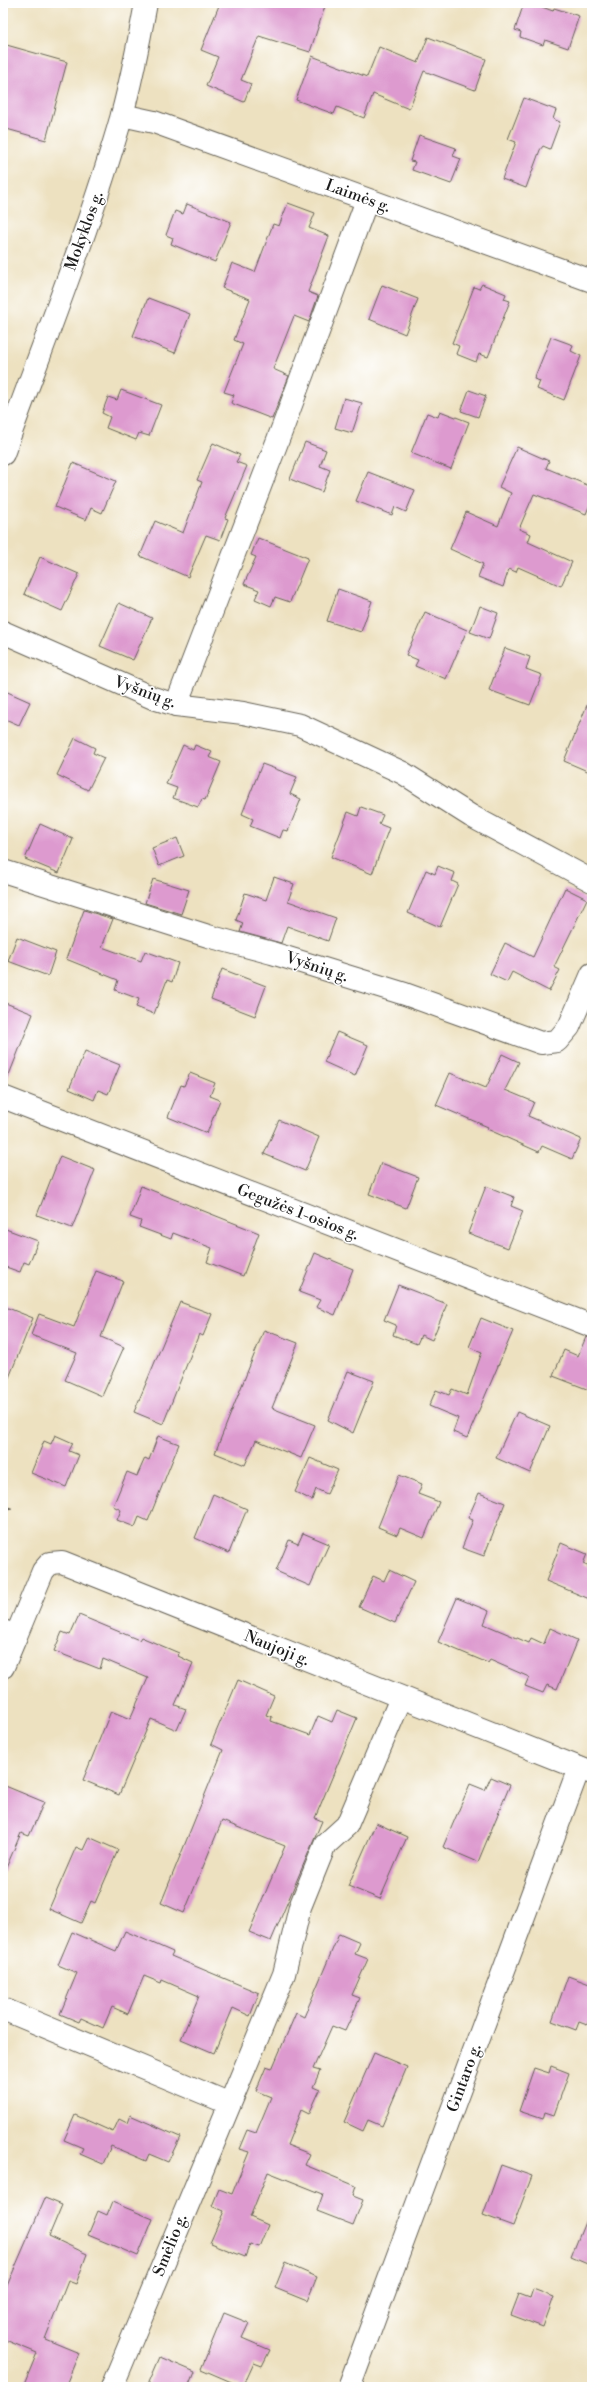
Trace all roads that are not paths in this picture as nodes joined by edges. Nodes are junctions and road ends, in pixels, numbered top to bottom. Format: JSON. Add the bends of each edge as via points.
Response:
{"nodes":[{"id":1,"x":146,"y":3,"type":"edge"},
{"id":2,"x":122,"y":115,"type":"junction"},
{"id":3,"x":367,"y":200,"type":"junction"},
{"id":4,"x":592,"y":281,"type":"edge"},
{"id":5,"x":3,"y":454,"type":"edge"},
{"id":6,"x":3,"y":632,"type":"edge"},
{"id":7,"x":176,"y":705,"type":"junction"},
{"id":8,"x":3,"y":871,"type":"edge"},
{"id":9,"x":592,"y":881,"type":"edge"},
{"id":10,"x":592,"y":974,"type":"edge"},
{"id":11,"x":3,"y":1097,"type":"edge"},
{"id":12,"x":592,"y":1326,"type":"edge"},
{"id":13,"x":9,"y":1633,"type":"edge"},
{"id":14,"x":3,"y":1668,"type":"edge"},
{"id":15,"x":402,"y":1698,"type":"junction"},
{"id":16,"x":586,"y":1771,"type":"edge"},
{"id":17,"x":3,"y":2009,"type":"edge"},
{"id":18,"x":228,"y":2103,"type":"junction"},
{"id":19,"x":112,"y":2387,"type":"edge"},
{"id":20,"x":348,"y":2387,"type":"edge"}],
"edges":[{"from":1,"to":2,"type":"street","name":"Mokyklos g."},
{"from":2,"to":3,"type":"street","name":"Laimės g.","via":[[154,122]]},
{"from":2,"to":5,"type":"street","name":"Mokyklos g.","via":[[95,203]]},
{"from":3,"to":4,"type":"street","name":"Laimės g."},
{"from":3,"to":7,"type":"street"},
{"from":6,"to":7,"type":"street","name":"Vyšnių g.","via":[[153,698]]},
{"from":7,"to":9,"type":"street","name":"Vyšnių g.","via":[[243,713],[300,726],[403,773],[471,816]]},
{"from":8,"to":10,"type":"street","name":"Vyšnių g.","via":[[405,994],[541,1043],[557,1041],[569,1027]]},
{"from":11,"to":12,"type":"street","name":"Gegužės 1-osios g."},
{"from":13,"to":14,"type":"street","name":"Naujoji g."},
{"from":13,"to":15,"type":"street","name":"Naujoji g.","via":[[43,1571],[50,1563],[62,1562]]},
{"from":15,"to":16,"type":"street","name":"Naujoji g."},
{"from":15,"to":18,"type":"street","name":"Smėlio g.","via":[[347,1825],[325,1845],[300,1907],[284,1974]]},
{"from":16,"to":20,"type":"street","name":"Gintaro g."},
{"from":17,"to":18,"type":"street"},
{"from":18,"to":19,"type":"street","name":"Smėlio g."}]}
